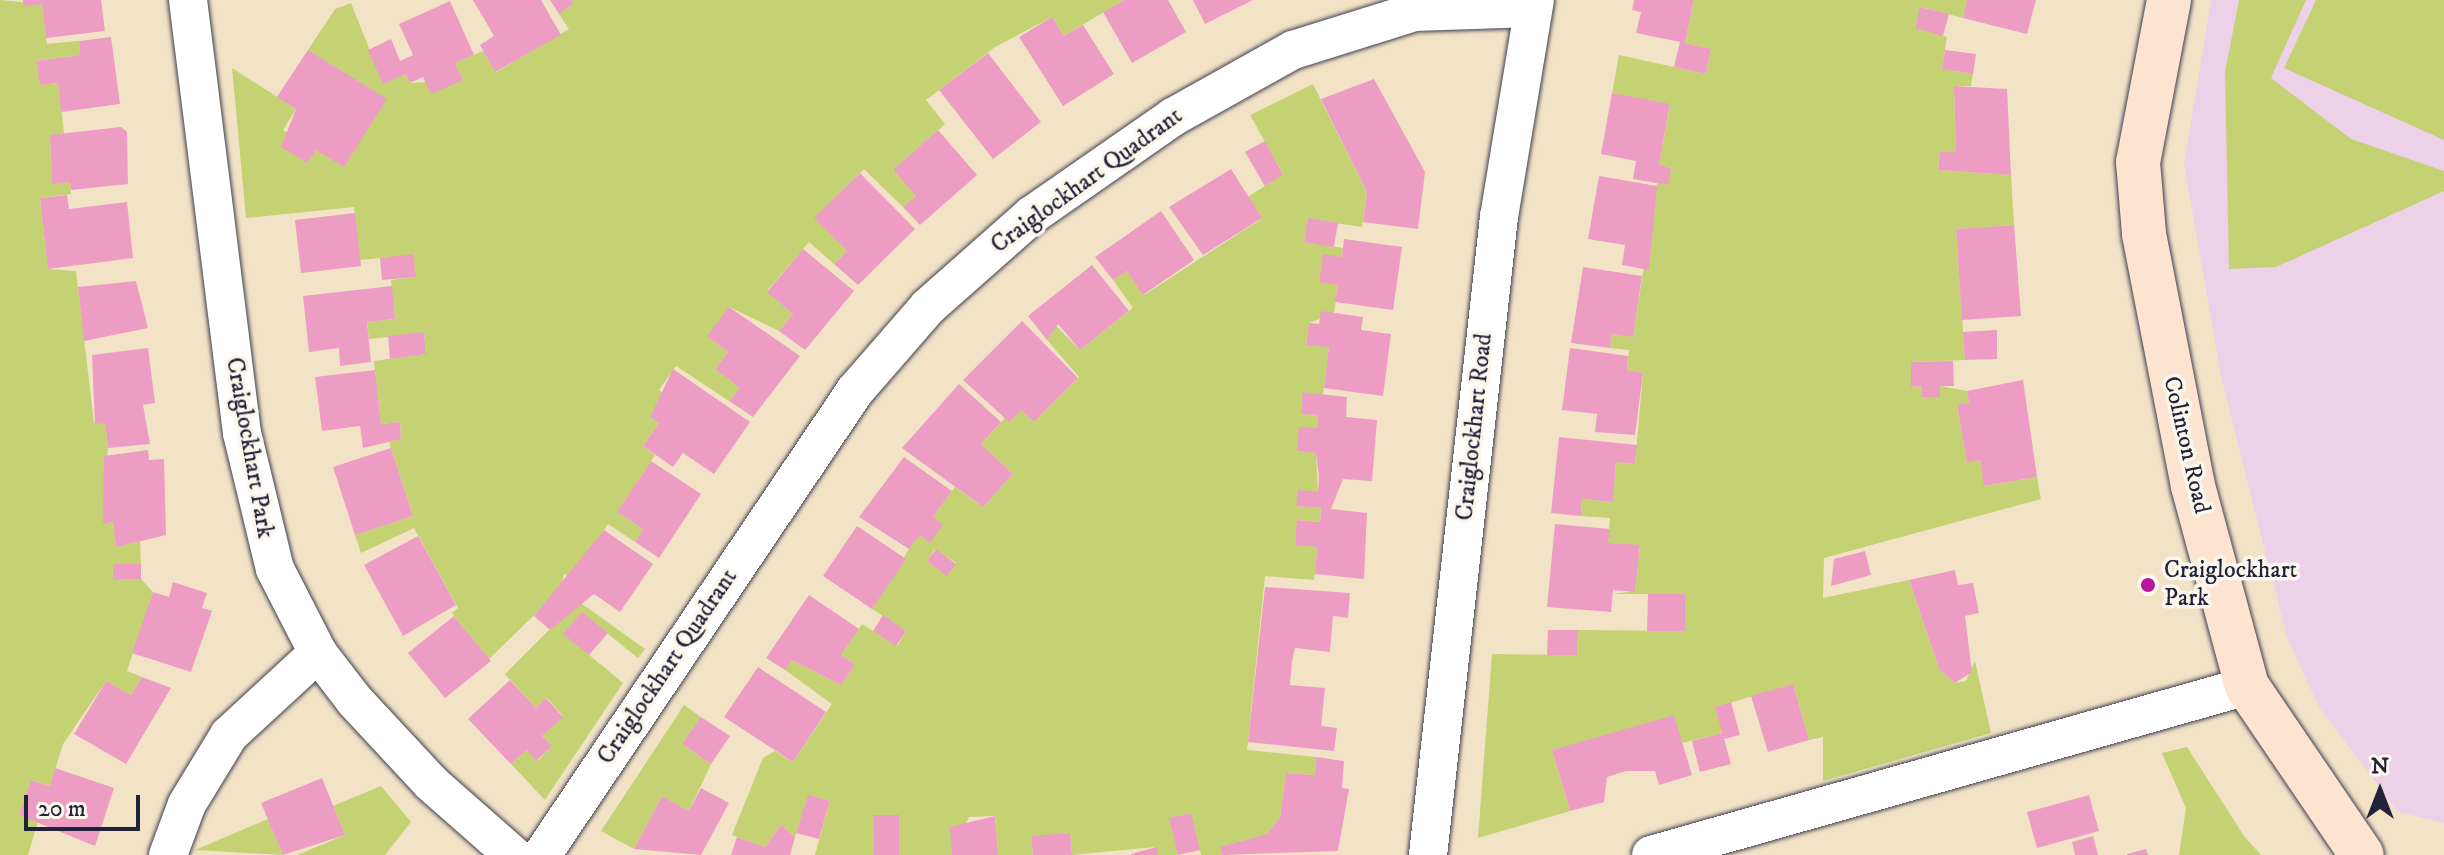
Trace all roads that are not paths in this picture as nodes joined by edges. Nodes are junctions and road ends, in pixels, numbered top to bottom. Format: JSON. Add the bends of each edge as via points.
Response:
{"nodes":[{"id":1,"x":2169,"y":0,"type":"edge"},
{"id":2,"x":198,"y":1,"type":"edge"},
{"id":3,"x":1534,"y":4,"type":"edge"},
{"id":4,"x":318,"y":653,"type":"junction"},
{"id":5,"x":2247,"y":686,"type":"junction"},
{"id":6,"x":168,"y":855,"type":"edge"},
{"id":7,"x":513,"y":855,"type":"edge"},
{"id":8,"x":542,"y":855,"type":"edge"},
{"id":9,"x":1428,"y":855,"type":"edge"},
{"id":10,"x":1651,"y":855,"type":"edge"},
{"id":11,"x":2362,"y":855,"type":"edge"}],
"edges":[{"from":1,"to":5,"type":"street","name":"Colinton Road","via":[[2145,101],[2138,162],[2144,234],[2193,486]]},
{"from":2,"to":4,"type":"street","name":"Craiglockhart Park","via":[[252,493],[275,569]]},
{"from":3,"to":8,"type":"street","name":"Craiglockhart Quadrant","via":[[1414,12],[1293,50],[1173,117],[1020,225],[928,307],[855,391]]},
{"from":3,"to":9,"type":"street","name":"Craiglockhart Road","via":[[1476,398]]},
{"from":4,"to":6,"type":"street","via":[[229,735],[187,804]]},
{"from":4,"to":7,"type":"street","name":"Craiglockhart Park","via":[[389,742]]},
{"from":5,"to":10,"type":"street"},
{"from":5,"to":11,"type":"street","name":"Colinton Road"}]}
